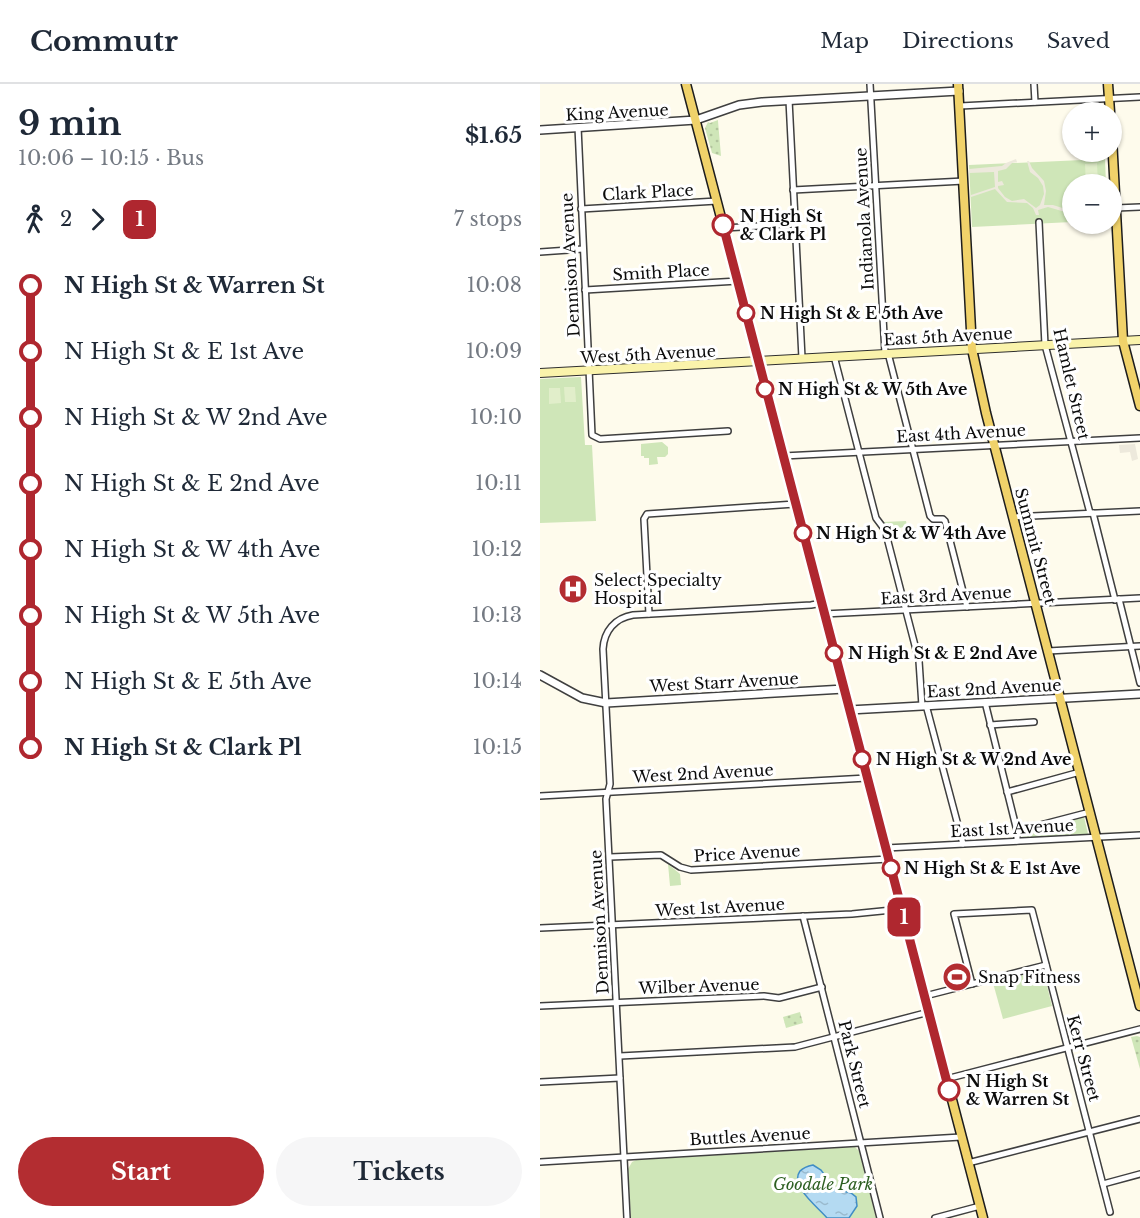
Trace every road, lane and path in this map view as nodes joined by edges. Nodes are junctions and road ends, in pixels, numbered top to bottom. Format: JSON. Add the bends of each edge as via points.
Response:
{"nodes":[{"id":1,"x":686,"y":84,"type":"edge"},
{"id":2,"x":870,"y":84,"type":"edge"},
{"id":3,"x":1034,"y":84,"type":"edge"},
{"id":4,"x":1108,"y":84,"type":"edge"},
{"id":5,"x":959,"y":87,"type":"edge"},
{"id":6,"x":871,"y":96,"type":"junction"},
{"id":7,"x":1140,"y":97,"type":"edge"},
{"id":8,"x":1109,"y":98,"type":"junction"},
{"id":9,"x":789,"y":100,"type":"junction"},
{"id":10,"x":1035,"y":102,"type":"junction"},
{"id":11,"x":1109,"y":102,"type":"edge"},
{"id":12,"x":960,"y":106,"type":"junction"},
{"id":13,"x":696,"y":120,"type":"junction"},
{"id":14,"x":578,"y":127,"type":"junction"},
{"id":15,"x":540,"y":130,"type":"edge"},
{"id":16,"x":964,"y":181,"type":"junction"},
{"id":17,"x":876,"y":186,"type":"junction"},
{"id":18,"x":793,"y":190,"type":"junction"},
{"id":19,"x":717,"y":201,"type":"junction"},
{"id":20,"x":1140,"y":207,"type":"edge"},
{"id":21,"x":1122,"y":208,"type":"edge"},
{"id":22,"x":581,"y":209,"type":"junction"},
{"id":23,"x":1039,"y":222,"type":"dead end"},
{"id":24,"x":795,"y":224,"type":"junction"},
{"id":25,"x":724,"y":228,"type":"junction"},
{"id":26,"x":1117,"y":234,"type":"edge"},
{"id":27,"x":583,"y":249,"type":"junction"},
{"id":28,"x":540,"y":252,"type":"edge"},
{"id":29,"x":738,"y":281,"type":"junction"},
{"id":30,"x":585,"y":290,"type":"junction"},
{"id":31,"x":1140,"y":340,"type":"edge"},
{"id":32,"x":1123,"y":341,"type":"junction"},
{"id":33,"x":1045,"y":345,"type":"junction"},
{"id":34,"x":972,"y":349,"type":"junction"},
{"id":35,"x":886,"y":353,"type":"junction"},
{"id":36,"x":834,"y":356,"type":"junction"},
{"id":37,"x":802,"y":358,"type":"junction"},
{"id":38,"x":758,"y":361,"type":"junction"},
{"id":39,"x":588,"y":370,"type":"junction"},
{"id":40,"x":540,"y":373,"type":"edge"},
{"id":41,"x":1140,"y":406,"type":"edge"},
{"id":42,"x":728,"y":431,"type":"dead end"},
{"id":43,"x":1140,"y":438,"type":"edge"},
{"id":44,"x":1071,"y":441,"type":"junction"},
{"id":45,"x":994,"y":445,"type":"junction"},
{"id":46,"x":913,"y":449,"type":"junction"},
{"id":47,"x":859,"y":452,"type":"junction"},
{"id":48,"x":783,"y":456,"type":"junction"},
{"id":49,"x":795,"y":504,"type":"junction"},
{"id":50,"x":1140,"y":511,"type":"edge"},
{"id":51,"x":1091,"y":513,"type":"junction"},
{"id":52,"x":1013,"y":517,"type":"junction"},
{"id":53,"x":1140,"y":598,"type":"edge"},
{"id":54,"x":1117,"y":599,"type":"junction"},
{"id":55,"x":822,"y":603,"type":"junction"},
{"id":56,"x":1035,"y":604,"type":"junction"},
{"id":57,"x":967,"y":607,"type":"junction"},
{"id":58,"x":906,"y":610,"type":"junction"},
{"id":59,"x":649,"y":614,"type":"junction"},
{"id":60,"x":824,"y":614,"type":"junction"},
{"id":61,"x":1140,"y":646,"type":"edge"},
{"id":62,"x":1130,"y":647,"type":"junction"},
{"id":63,"x":1048,"y":651,"type":"junction"},
{"id":64,"x":540,"y":675,"type":"edge"},
{"id":65,"x":1140,"y":683,"type":"edge"},
{"id":66,"x":844,"y":689,"type":"junction"},
{"id":67,"x":1139,"y":697,"type":"edge"},
{"id":68,"x":1060,"y":698,"type":"junction"},
{"id":69,"x":985,"y":702,"type":"junction"},
{"id":70,"x":606,"y":703,"type":"junction"},
{"id":71,"x":924,"y":706,"type":"junction"},
{"id":72,"x":849,"y":710,"type":"junction"},
{"id":73,"x":1034,"y":722,"type":"dead end"},
{"id":74,"x":990,"y":725,"type":"junction"},
{"id":75,"x":1080,"y":772,"type":"junction"},
{"id":76,"x":867,"y":778,"type":"junction"},
{"id":77,"x":607,"y":792,"type":"junction"},
{"id":78,"x":1007,"y":792,"type":"junction"},
{"id":79,"x":540,"y":795,"type":"edge"},
{"id":80,"x":1090,"y":812,"type":"junction"},
{"id":81,"x":1017,"y":831,"type":"junction"},
{"id":82,"x":1140,"y":835,"type":"edge"},
{"id":83,"x":1097,"y":837,"type":"junction"},
{"id":84,"x":1017,"y":842,"type":"junction"},
{"id":85,"x":963,"y":844,"type":"junction"},
{"id":86,"x":886,"y":848,"type":"junction"},
{"id":87,"x":609,"y":857,"type":"junction"},
{"id":88,"x":889,"y":859,"type":"junction"},
{"id":89,"x":902,"y":909,"type":"junction"},
{"id":90,"x":803,"y":916,"type":"junction"},
{"id":91,"x":614,"y":925,"type":"junction"},
{"id":92,"x":540,"y":928,"type":"edge"},
{"id":93,"x":1046,"y":965,"type":"junction"},
{"id":94,"x":972,"y":984,"type":"junction"},
{"id":95,"x":822,"y":987,"type":"junction"},
{"id":96,"x":925,"y":996,"type":"junction"},
{"id":97,"x":617,"y":1003,"type":"junction"},
{"id":98,"x":540,"y":1006,"type":"edge"},
{"id":99,"x":1140,"y":1006,"type":"edge"},
{"id":100,"x":929,"y":1012,"type":"junction"},
{"id":101,"x":1140,"y":1029,"type":"edge"},
{"id":102,"x":834,"y":1036,"type":"junction"},
{"id":103,"x":1068,"y":1048,"type":"junction"},
{"id":104,"x":620,"y":1056,"type":"junction"},
{"id":105,"x":620,"y":1078,"type":"junction"},
{"id":106,"x":946,"y":1079,"type":"junction"},
{"id":107,"x":540,"y":1082,"type":"edge"},
{"id":108,"x":1140,"y":1119,"type":"edge"},
{"id":109,"x":1089,"y":1132,"type":"junction"},
{"id":110,"x":962,"y":1137,"type":"junction"},
{"id":111,"x":862,"y":1144,"type":"junction"},
{"id":112,"x":624,"y":1157,"type":"junction"},
{"id":113,"x":540,"y":1162,"type":"edge"},
{"id":114,"x":968,"y":1163,"type":"junction"},
{"id":115,"x":1140,"y":1174,"type":"edge"},
{"id":116,"x":1103,"y":1184,"type":"junction"},
{"id":117,"x":980,"y":1206,"type":"junction"},
{"id":118,"x":1110,"y":1212,"type":"dead end"},
{"id":119,"x":627,"y":1218,"type":"edge"},
{"id":120,"x":880,"y":1218,"type":"edge"},
{"id":121,"x":935,"y":1218,"type":"edge"},
{"id":122,"x":983,"y":1218,"type":"edge"}],
"edges":[{"from":1,"to":13,"type":"main road"},
{"from":2,"to":6,"type":"street","name":"Indianola Avenue"},
{"from":3,"to":10,"type":"street"},
{"from":4,"to":8,"type":"main road"},
{"from":5,"to":6,"type":"street","name":"King Avenue"},
{"from":5,"to":12,"type":"main road","name":"Summit Street"},
{"from":6,"to":9,"type":"street","name":"King Avenue"},
{"from":6,"to":17,"type":"street","name":"Indianola Avenue"},
{"from":7,"to":8,"type":"street"},
{"from":8,"to":10,"type":"street"},
{"from":8,"to":11,"type":"main road"},
{"from":9,"to":13,"type":"street","name":"King Avenue","via":[[739,105]]},
{"from":9,"to":18,"type":"street"},
{"from":10,"to":12,"type":"street"},
{"from":12,"to":16,"type":"main road","name":"Summit Street"},
{"from":13,"to":14,"type":"street","name":"King Avenue"},
{"from":13,"to":19,"type":"main road"},
{"from":14,"to":15,"type":"street","name":"King Avenue"},
{"from":14,"to":22,"type":"street","name":"Dennison Avenue"},
{"from":16,"to":17,"type":"street"},
{"from":16,"to":34,"type":"main road","name":"Summit Street"},
{"from":17,"to":18,"type":"street"},
{"from":17,"to":35,"type":"street","name":"Indianola Avenue"},
{"from":18,"to":24,"type":"street"},
{"from":19,"to":22,"type":"street","name":"Clark Place"},
{"from":19,"to":25,"type":"main road"},
{"from":20,"to":21,"type":"street"},
{"from":22,"to":27,"type":"street","name":"Dennison Avenue"},
{"from":23,"to":33,"type":"street","name":"Hamlet Street"},
{"from":24,"to":25,"type":"street"},
{"from":24,"to":37,"type":"street"},
{"from":25,"to":29,"type":"main road"},
{"from":26,"to":32,"type":"main road"},
{"from":27,"to":28,"type":"street"},
{"from":27,"to":30,"type":"street","name":"Dennison Avenue"},
{"from":29,"to":30,"type":"street","name":"Smith Place"},
{"from":29,"to":38,"type":"main road"},
{"from":30,"to":39,"type":"street","name":"Dennison Avenue"},
{"from":31,"to":32,"type":"main road","name":"East 5th Avenue"},
{"from":32,"to":33,"type":"main road","name":"East 5th Avenue"},
{"from":32,"to":41,"type":"main road"},
{"from":33,"to":34,"type":"main road","name":"East 5th Avenue"},
{"from":33,"to":44,"type":"street","name":"Hamlet Street"},
{"from":34,"to":35,"type":"main road","name":"East 5th Avenue"},
{"from":34,"to":45,"type":"main road","name":"Summit Street"},
{"from":35,"to":36,"type":"main road","name":"East 5th Avenue"},
{"from":35,"to":46,"type":"street","name":"Indianola Avenue"},
{"from":36,"to":37,"type":"main road","name":"East 5th Avenue"},
{"from":36,"to":47,"type":"street"},
{"from":37,"to":38,"type":"main road","name":"East 5th Avenue"},
{"from":38,"to":39,"type":"main road","name":"West 5th Avenue"},
{"from":38,"to":48,"type":"main road"},
{"from":39,"to":40,"type":"main road","name":"West 5th Avenue"},
{"from":39,"to":42,"type":"street","name":"Dennison Avenue","via":[[593,437]]},
{"from":43,"to":44,"type":"street","name":"East 4th Avenue"},
{"from":44,"to":45,"type":"street","name":"East 4th Avenue"},
{"from":44,"to":51,"type":"street","name":"Hamlet Street"},
{"from":45,"to":46,"type":"street","name":"East 4th Avenue"},
{"from":45,"to":52,"type":"main road","name":"Summit Street"},
{"from":46,"to":47,"type":"street","name":"East 4th Avenue"},
{"from":46,"to":57,"type":"street","name":"Indianola Avenue","via":[[930,516],[945,521]]},
{"from":47,"to":48,"type":"street","name":"East 4th Avenue"},
{"from":47,"to":58,"type":"street"},
{"from":48,"to":49,"type":"main road"},
{"from":49,"to":55,"type":"main road"},
{"from":49,"to":59,"type":"street","via":[[645,516]]},
{"from":50,"to":51,"type":"street"},
{"from":51,"to":52,"type":"street"},
{"from":51,"to":54,"type":"street","name":"Hamlet Street"},
{"from":52,"to":56,"type":"main road","name":"Summit Street"},
{"from":53,"to":54,"type":"street","name":"East 3rd Avenue"},
{"from":54,"to":56,"type":"street","name":"East 3rd Avenue"},
{"from":54,"to":62,"type":"street","name":"Hamlet Street"},
{"from":55,"to":59,"type":"street"},
{"from":55,"to":60,"type":"main road"},
{"from":56,"to":57,"type":"street","name":"East 3rd Avenue"},
{"from":56,"to":63,"type":"main road","name":"Summit Street"},
{"from":57,"to":58,"type":"street","name":"East 3rd Avenue"},
{"from":58,"to":60,"type":"street","name":"East 3rd Avenue"},
{"from":58,"to":71,"type":"street","via":[[919,661]]},
{"from":59,"to":70,"type":"street","name":"Dennison Avenue","via":[[627,616],[611,626],[603,643]]},
{"from":60,"to":66,"type":"main road"},
{"from":61,"to":62,"type":"street"},
{"from":62,"to":63,"type":"street"},
{"from":62,"to":65,"type":"street","name":"Hamlet Street"},
{"from":63,"to":68,"type":"main road","name":"Summit Street"},
{"from":64,"to":70,"type":"street","name":"West Starr Avenue","via":[[582,698]]},
{"from":66,"to":70,"type":"street","name":"West Starr Avenue"},
{"from":66,"to":72,"type":"main road"},
{"from":67,"to":68,"type":"street","name":"East 2nd Avenue"},
{"from":68,"to":69,"type":"street","name":"East 2nd Avenue"},
{"from":68,"to":75,"type":"main road","name":"Summit Street"},
{"from":69,"to":71,"type":"street","name":"East 2nd Avenue"},
{"from":69,"to":74,"type":"street"},
{"from":70,"to":77,"type":"street","name":"Dennison Avenue","via":[[610,784]]},
{"from":71,"to":72,"type":"street","name":"East 2nd Avenue"},
{"from":71,"to":85,"type":"street"},
{"from":72,"to":76,"type":"main road"},
{"from":73,"to":74,"type":"street"},
{"from":74,"to":78,"type":"street"},
{"from":75,"to":78,"type":"street"},
{"from":75,"to":80,"type":"main road","name":"Summit Street"},
{"from":76,"to":77,"type":"street","name":"West 2nd Avenue"},
{"from":76,"to":86,"type":"main road"},
{"from":77,"to":79,"type":"street","name":"West 2nd Avenue"},
{"from":77,"to":87,"type":"street","name":"Dennison Avenue"},
{"from":78,"to":81,"type":"street"},
{"from":80,"to":81,"type":"street"},
{"from":80,"to":83,"type":"main road","name":"Summit Street"},
{"from":81,"to":84,"type":"street"},
{"from":82,"to":83,"type":"street","name":"East 1st Avenue"},
{"from":83,"to":84,"type":"street","name":"East 1st Avenue"},
{"from":83,"to":99,"type":"main road","name":"Summit Street"},
{"from":84,"to":85,"type":"street","name":"East 1st Avenue"},
{"from":85,"to":86,"type":"street","name":"East 1st Avenue"},
{"from":86,"to":88,"type":"main road"},
{"from":87,"to":88,"type":"street","name":"Price Avenue","via":[[661,855],[691,870]]},
{"from":87,"to":91,"type":"street","name":"Dennison Avenue"},
{"from":88,"to":89,"type":"main road"},
{"from":89,"to":90,"type":"street","name":"West 1st Avenue"},
{"from":89,"to":96,"type":"main road"},
{"from":90,"to":91,"type":"street","name":"West 1st Avenue"},
{"from":90,"to":95,"type":"street","name":"Park Street"},
{"from":91,"to":92,"type":"street","name":"West 1st Avenue"},
{"from":91,"to":97,"type":"street","name":"Dennison Avenue"},
{"from":93,"to":94,"type":"street"},
{"from":93,"to":94,"type":"street","name":"Kerr Street","via":[[1032,910],[954,914]]},
{"from":93,"to":103,"type":"street","name":"Kerr Street"},
{"from":94,"to":96,"type":"street"},
{"from":95,"to":97,"type":"street","name":"Wilber Avenue","via":[[779,998]]},
{"from":95,"to":102,"type":"street","name":"Park Street"},
{"from":96,"to":100,"type":"main road"},
{"from":97,"to":98,"type":"street","name":"Wilber Avenue"},
{"from":97,"to":104,"type":"street","name":"Dennison Avenue"},
{"from":100,"to":102,"type":"street"},
{"from":100,"to":106,"type":"main road"},
{"from":101,"to":103,"type":"street"},
{"from":102,"to":104,"type":"street","via":[[787,1048]]},
{"from":102,"to":111,"type":"street","name":"Park Street"},
{"from":103,"to":106,"type":"street"},
{"from":103,"to":109,"type":"street","name":"Kerr Street"},
{"from":104,"to":105,"type":"street","name":"Dennison Avenue"},
{"from":105,"to":107,"type":"street"},
{"from":105,"to":112,"type":"street","name":"Dennison Avenue"},
{"from":106,"to":110,"type":"main road"},
{"from":108,"to":109,"type":"street"},
{"from":109,"to":114,"type":"street"},
{"from":109,"to":116,"type":"street","name":"Kerr Street"},
{"from":110,"to":111,"type":"street","name":"Buttles Avenue"},
{"from":110,"to":114,"type":"main road"},
{"from":111,"to":112,"type":"street","name":"Buttles Avenue"},
{"from":111,"to":120,"type":"street","name":"Park Street"},
{"from":112,"to":113,"type":"street","name":"Buttles Avenue"},
{"from":112,"to":119,"type":"street","name":"Dennison Avenue"},
{"from":114,"to":117,"type":"main road"},
{"from":115,"to":116,"type":"street"},
{"from":116,"to":118,"type":"street","name":"Kerr Street"},
{"from":117,"to":121,"type":"street"},
{"from":117,"to":122,"type":"main road"}]}
